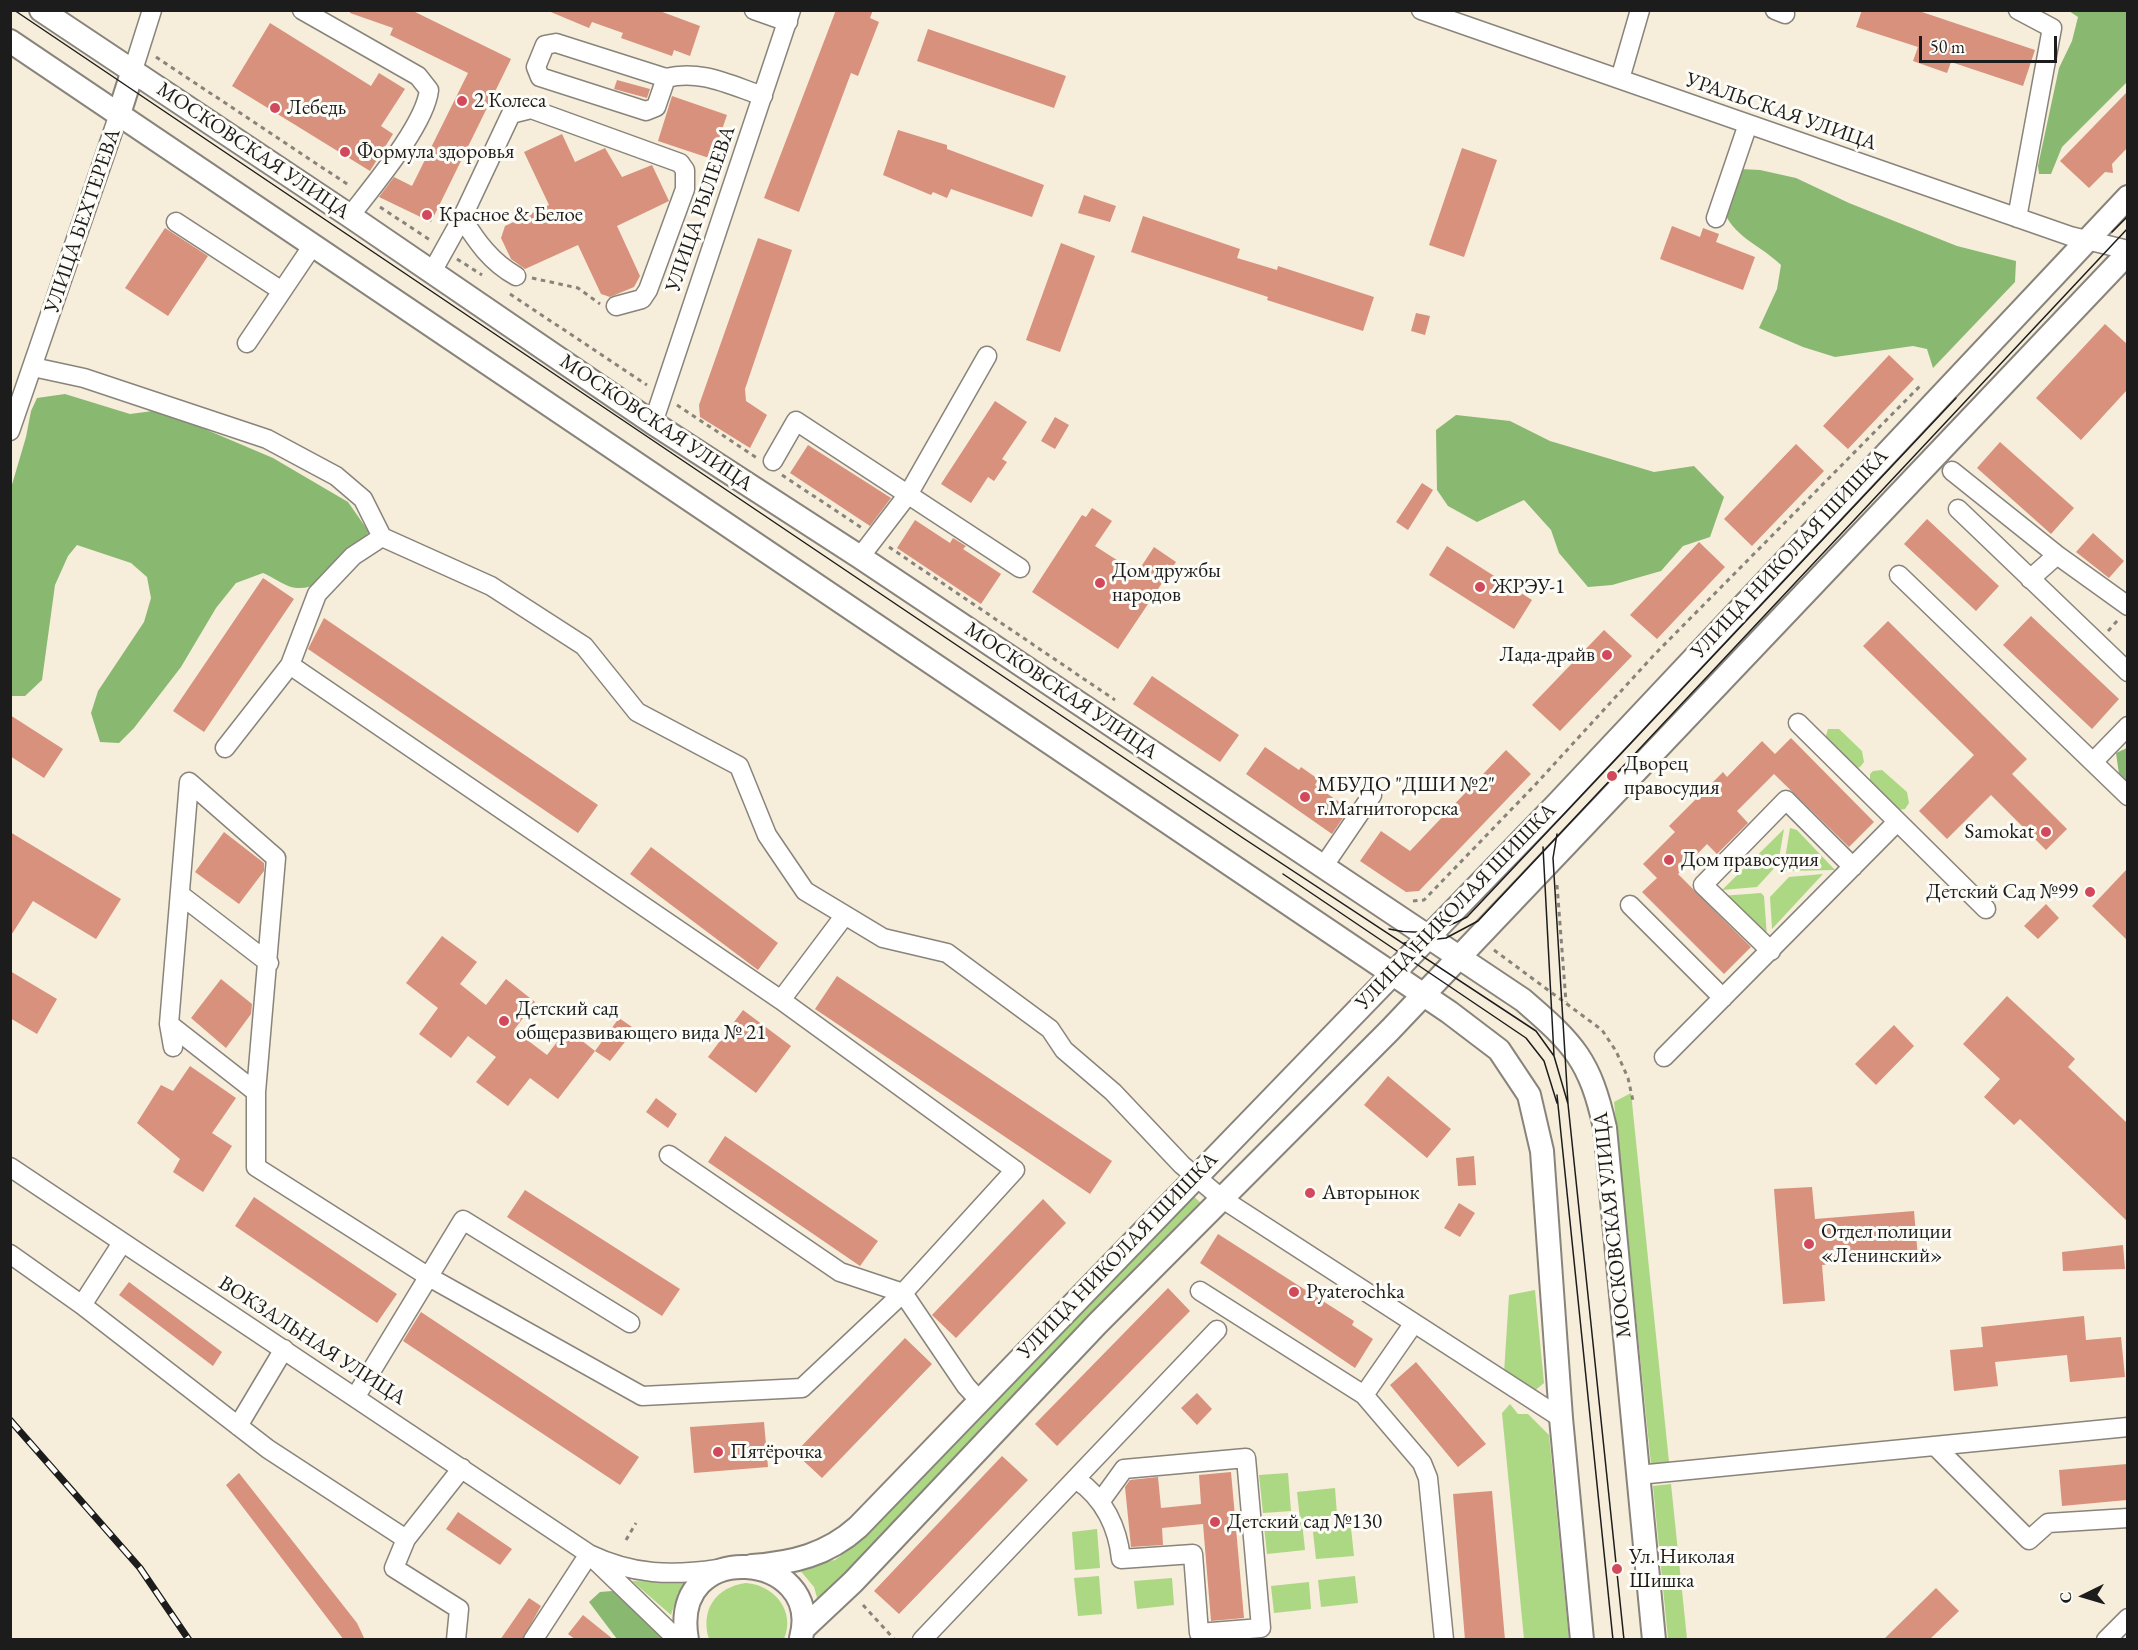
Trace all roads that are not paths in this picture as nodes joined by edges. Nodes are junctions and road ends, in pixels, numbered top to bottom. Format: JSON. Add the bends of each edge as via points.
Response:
{"nodes":[{"id":1,"x":41,"y":10,"type":"edge"},
{"id":2,"x":152,"y":10,"type":"edge"},
{"id":3,"x":302,"y":10,"type":"edge"},
{"id":4,"x":754,"y":10,"type":"edge"},
{"id":5,"x":1421,"y":10,"type":"edge"},
{"id":6,"x":1640,"y":10,"type":"edge"},
{"id":7,"x":2018,"y":10,"type":"edge"},
{"id":8,"x":789,"y":16,"type":"edge"},
{"id":9,"x":10,"y":41,"type":"edge"},
{"id":10,"x":133,"y":70,"type":"junction"},
{"id":11,"x":666,"y":78,"type":"junction"},
{"id":12,"x":1620,"y":80,"type":"junction"},
{"id":13,"x":763,"y":96,"type":"junction"},
{"id":14,"x":119,"y":114,"type":"junction"},
{"id":15,"x":1748,"y":124,"type":"junction"},
{"id":16,"x":2127,"y":197,"type":"edge"},
{"id":17,"x":350,"y":216,"type":"junction"},
{"id":18,"x":462,"y":218,"type":"junction"},
{"id":19,"x":1716,"y":218,"type":"dead end"},
{"id":20,"x":2017,"y":218,"type":"junction"},
{"id":21,"x":176,"y":222,"type":"dead end"},
{"id":22,"x":2088,"y":241,"type":"junction"},
{"id":23,"x":313,"y":246,"type":"junction"},
{"id":24,"x":2127,"y":251,"type":"edge"},
{"id":25,"x":432,"y":272,"type":"junction"},
{"id":26,"x":516,"y":276,"type":"road end"},
{"id":27,"x":282,"y":291,"type":"junction"},
{"id":28,"x":616,"y":306,"type":"road end"},
{"id":29,"x":246,"y":343,"type":"dead end"},
{"id":30,"x":987,"y":356,"type":"dead end"},
{"id":31,"x":33,"y":367,"type":"junction"},
{"id":32,"x":14,"y":405,"type":"edge"},
{"id":33,"x":653,"y":423,"type":"junction"},
{"id":34,"x":10,"y":431,"type":"edge"},
{"id":35,"x":770,"y":464,"type":"road end"},
{"id":36,"x":1952,"y":471,"type":"dead end"},
{"id":37,"x":909,"y":493,"type":"junction"},
{"id":38,"x":1958,"y":509,"type":"dead end"},
{"id":39,"x":382,"y":537,"type":"junction"},
{"id":40,"x":2057,"y":555,"type":"junction"},
{"id":41,"x":860,"y":557,"type":"junction"},
{"id":42,"x":1020,"y":568,"type":"dead end"},
{"id":43,"x":1899,"y":575,"type":"dead end"},
{"id":44,"x":2030,"y":579,"type":"junction"},
{"id":45,"x":2124,"y":612,"type":"edge"},
{"id":46,"x":290,"y":665,"type":"junction"},
{"id":47,"x":2127,"y":672,"type":"edge"},
{"id":48,"x":1798,"y":723,"type":"dead end"},
{"id":49,"x":2127,"y":726,"type":"edge"},
{"id":50,"x":225,"y":748,"type":"dead end"},
{"id":51,"x":2093,"y":762,"type":"junction"},
{"id":52,"x":1372,"y":795,"type":"dead end"},
{"id":53,"x":2127,"y":796,"type":"edge"},
{"id":54,"x":1897,"y":822,"type":"junction"},
{"id":55,"x":1323,"y":867,"type":"junction"},
{"id":56,"x":1853,"y":867,"type":"junction"},
{"id":57,"x":182,"y":896,"type":"junction"},
{"id":58,"x":1630,"y":905,"type":"dead end"},
{"id":59,"x":1986,"y":909,"type":"dead end"},
{"id":60,"x":845,"y":915,"type":"junction"},
{"id":61,"x":1428,"y":937,"type":"junction"},
{"id":62,"x":1771,"y":951,"type":"junction"},
{"id":63,"x":1459,"y":958,"type":"junction"},
{"id":64,"x":269,"y":963,"type":"junction"},
{"id":65,"x":1393,"y":974,"type":"junction"},
{"id":66,"x":1424,"y":994,"type":"junction"},
{"id":67,"x":1723,"y":998,"type":"junction"},
{"id":68,"x":781,"y":1000,"type":"junction"},
{"id":69,"x":170,"y":1024,"type":"junction"},
{"id":70,"x":173,"y":1047,"type":"dead end"},
{"id":71,"x":1664,"y":1057,"type":"dead end"},
{"id":72,"x":256,"y":1092,"type":"junction"},
{"id":73,"x":669,"y":1155,"type":"dead end"},
{"id":74,"x":10,"y":1167,"type":"edge"},
{"id":75,"x":1194,"y":1177,"type":"junction"},
{"id":76,"x":1221,"y":1198,"type":"junction"},
{"id":77,"x":122,"y":1243,"type":"junction"},
{"id":78,"x":10,"y":1254,"type":"edge"},
{"id":79,"x":429,"y":1277,"type":"junction"},
{"id":80,"x":1200,"y":1291,"type":"dead end"},
{"id":81,"x":903,"y":1293,"type":"junction"},
{"id":82,"x":82,"y":1305,"type":"junction"},
{"id":83,"x":630,"y":1323,"type":"dead end"},
{"id":84,"x":1414,"y":1323,"type":"junction"},
{"id":85,"x":1217,"y":1330,"type":"dead end"},
{"id":86,"x":285,"y":1349,"type":"junction"},
{"id":87,"x":1364,"y":1395,"type":"junction"},
{"id":88,"x":356,"y":1396,"type":"junction"},
{"id":89,"x":979,"y":1400,"type":"junction"},
{"id":90,"x":1561,"y":1418,"type":"junction"},
{"id":91,"x":238,"y":1426,"type":"junction"},
{"id":92,"x":2127,"y":1427,"type":"edge"},
{"id":93,"x":1935,"y":1446,"type":"junction"},
{"id":94,"x":462,"y":1468,"type":"junction"},
{"id":95,"x":1638,"y":1475,"type":"junction"},
{"id":96,"x":1077,"y":1480,"type":"junction"},
{"id":97,"x":1100,"y":1502,"type":"junction"},
{"id":98,"x":2127,"y":1518,"type":"edge"},
{"id":99,"x":406,"y":1539,"type":"junction"},
{"id":100,"x":589,"y":1554,"type":"junction"},
{"id":101,"x":752,"y":1566,"type":"junction"},
{"id":102,"x":723,"y":1569,"type":"junction"},
{"id":103,"x":2127,"y":1618,"type":"edge"},
{"id":104,"x":802,"y":1634,"type":"edge"},
{"id":105,"x":456,"y":1640,"type":"edge"},
{"id":106,"x":533,"y":1640,"type":"edge"},
{"id":107,"x":678,"y":1640,"type":"edge"},
{"id":108,"x":687,"y":1640,"type":"edge"},
{"id":109,"x":922,"y":1640,"type":"edge"},
{"id":110,"x":1444,"y":1640,"type":"edge"},
{"id":111,"x":1582,"y":1640,"type":"edge"},
{"id":112,"x":1654,"y":1640,"type":"edge"},
{"id":113,"x":2106,"y":1640,"type":"edge"}],
"edges":[{"from":1,"to":10,"type":"main road","name":"МОСКОВСКАЯ УЛИЦА"},
{"from":2,"to":10,"type":"street","name":"УЛИЦА БЕХТЕРЕВА"},
{"from":3,"to":17,"type":"street","via":[[409,71],[429,90],[427,105]]},
{"from":4,"to":8,"type":"street"},
{"from":5,"to":12,"type":"street","name":"УРАЛЬСКАЯ УЛИЦА"},
{"from":6,"to":12,"type":"street"},
{"from":7,"to":20,"type":"street","via":[[2052,28]]},
{"from":8,"to":13,"type":"street","name":"УЛИЦА РЫЛЕЕВА"},
{"from":9,"to":14,"type":"main road"},
{"from":10,"to":14,"type":"main road","name":"УЛИЦА БЕХТЕРЕВА"},
{"from":10,"to":17,"type":"main road","name":"МОСКОВСКАЯ УЛИЦА"},
{"from":11,"to":11,"type":"street","via":[[556,43],[545,45],[536,67],[540,77],[646,111],[656,107]]},
{"from":11,"to":13,"type":"street","via":[[684,73],[699,75]]},
{"from":12,"to":15,"type":"street","name":"УРАЛЬСКАЯ УЛИЦА"},
{"from":13,"to":33,"type":"street","name":"УЛИЦА РЫЛЕЕВА"},
{"from":14,"to":23,"type":"main road"},
{"from":14,"to":31,"type":"street","name":"УЛИЦА БЕХТЕРЕВА"},
{"from":15,"to":19,"type":"street"},
{"from":15,"to":20,"type":"street","name":"УРАЛЬСКАЯ УЛИЦА"},
{"from":16,"to":22,"type":"main road","name":"УЛИЦА НИКОЛАЯ ШИШКА"},
{"from":17,"to":25,"type":"main road","name":"МОСКОВСКАЯ УЛИЦА"},
{"from":18,"to":25,"type":"street"},
{"from":18,"to":26,"type":"street","via":[[482,249]]},
{"from":18,"to":28,"type":"street","via":[[511,114],[520,110],[531,109],[680,163],[685,170],[685,189],[648,290],[642,299]]},
{"from":20,"to":22,"type":"street","name":"УРАЛЬСКАЯ УЛИЦА"},
{"from":21,"to":27,"type":"street"},
{"from":22,"to":24,"type":"street","name":"УРАЛЬСКАЯ УЛИЦА"},
{"from":22,"to":61,"type":"main road","name":"УЛИЦА НИКОЛАЯ ШИШКА"},
{"from":23,"to":27,"type":"street"},
{"from":23,"to":65,"type":"main road"},
{"from":24,"to":63,"type":"main road","name":"УЛИЦА НИКОЛАЯ ШИШКА"},
{"from":25,"to":33,"type":"main road","name":"МОСКОВСКАЯ УЛИЦА"},
{"from":27,"to":29,"type":"street"},
{"from":30,"to":37,"type":"street"},
{"from":31,"to":32,"type":"street","name":"УЛИЦА БЕХТЕРЕВА"},
{"from":31,"to":39,"type":"street","via":[[84,378],[267,439],[336,476],[363,499]]},
{"from":32,"to":34,"type":"street","name":"УЛИЦА БЕХТЕРЕВА"},
{"from":33,"to":41,"type":"main road","name":"МОСКОВСКАЯ УЛИЦА"},
{"from":35,"to":37,"type":"street","via":[[796,421]]},
{"from":36,"to":40,"type":"street"},
{"from":37,"to":41,"type":"street"},
{"from":37,"to":42,"type":"street"},
{"from":38,"to":44,"type":"street"},
{"from":39,"to":46,"type":"street","via":[[353,556],[317,594]]},
{"from":39,"to":60,"type":"street","via":[[491,586],[535,613],[584,646],[637,712],[739,766],[767,835],[805,891]]},
{"from":40,"to":44,"type":"street"},
{"from":40,"to":45,"type":"street"},
{"from":41,"to":55,"type":"main road","name":"МОСКОВСКАЯ УЛИЦА"},
{"from":43,"to":51,"type":"street"},
{"from":44,"to":47,"type":"street"},
{"from":46,"to":50,"type":"street"},
{"from":46,"to":68,"type":"street"},
{"from":48,"to":54,"type":"street"},
{"from":49,"to":51,"type":"street"},
{"from":51,"to":53,"type":"street"},
{"from":52,"to":55,"type":"street"},
{"from":54,"to":56,"type":"street"},
{"from":54,"to":59,"type":"street"},
{"from":55,"to":61,"type":"main road","name":"МОСКОВСКАЯ УЛИЦА"},
{"from":56,"to":62,"type":"street"},
{"from":56,"to":62,"type":"street","via":[[1786,800],[1711,876],[1703,885]]},
{"from":57,"to":64,"type":"street"},
{"from":57,"to":64,"type":"street","via":[[189,782],[276,858]]},
{"from":57,"to":69,"type":"street"},
{"from":58,"to":67,"type":"street"},
{"from":60,"to":68,"type":"street"},
{"from":60,"to":75,"type":"street","via":[[883,938],[946,953],[1050,1029],[1065,1050],[1113,1092]]},
{"from":61,"to":63,"type":"main road","name":"МОСКОВСКАЯ УЛИЦА"},
{"from":61,"to":65,"type":"main road","name":"УЛИЦА НИКОЛАЯ ШИШКА"},
{"from":62,"to":67,"type":"street"},
{"from":63,"to":66,"type":"main road","name":"УЛИЦА НИКОЛАЯ ШИШКА"},
{"from":63,"to":95,"type":"main road","name":"МОСКОВСКАЯ УЛИЦА","via":[[1523,1000],[1564,1035],[1586,1065],[1598,1096],[1605,1128]]},
{"from":64,"to":72,"type":"street"},
{"from":65,"to":66,"type":"main road"},
{"from":65,"to":75,"type":"main road","name":"УЛИЦА НИКОЛАЯ ШИШКА"},
{"from":66,"to":76,"type":"main road","name":"УЛИЦА НИКОЛАЯ ШИШКА"},
{"from":66,"to":90,"type":"main road","via":[[1499,1050],[1529,1095],[1542,1151]]},
{"from":67,"to":71,"type":"street"},
{"from":68,"to":81,"type":"street","via":[[1015,1170]]},
{"from":69,"to":70,"type":"street"},
{"from":69,"to":72,"type":"street"},
{"from":72,"to":79,"type":"street","via":[[256,1167]]},
{"from":73,"to":81,"type":"street","via":[[840,1272]]},
{"from":74,"to":77,"type":"street","name":"ВОКЗАЛЬНАЯ УЛИЦА"},
{"from":75,"to":76,"type":"street"},
{"from":75,"to":89,"type":"main road","name":"УЛИЦА НИКОЛАЯ ШИШКА"},
{"from":76,"to":84,"type":"street"},
{"from":76,"to":104,"type":"main road","name":"УЛИЦА НИКОЛАЯ ШИШКА","via":[[1089,1331]]},
{"from":77,"to":82,"type":"street"},
{"from":77,"to":86,"type":"street","name":"ВОКЗАЛЬНАЯ УЛИЦА"},
{"from":78,"to":82,"type":"street"},
{"from":79,"to":81,"type":"street","via":[[642,1396],[802,1388]]},
{"from":79,"to":83,"type":"street","via":[[463,1220]]},
{"from":79,"to":88,"type":"street"},
{"from":80,"to":87,"type":"street"},
{"from":81,"to":89,"type":"street"},
{"from":82,"to":91,"type":"street"},
{"from":84,"to":87,"type":"street"},
{"from":84,"to":90,"type":"street"},
{"from":85,"to":96,"type":"street"},
{"from":86,"to":88,"type":"street","name":"ВОКЗАЛЬНАЯ УЛИЦА"},
{"from":86,"to":91,"type":"street"},
{"from":87,"to":110,"type":"street","via":[[1422,1463],[1428,1478]]},
{"from":88,"to":94,"type":"street","name":"ВОКЗАЛЬНАЯ УЛИЦА"},
{"from":89,"to":101,"type":"main road","name":"УЛИЦА НИКОЛАЯ ШИШКА","via":[[844,1540],[811,1557]]},
{"from":90,"to":111,"type":"main road"},
{"from":91,"to":99,"type":"street"},
{"from":92,"to":93,"type":"street"},
{"from":93,"to":95,"type":"street"},
{"from":93,"to":98,"type":"street","via":[[2029,1540],[2048,1523]]},
{"from":94,"to":99,"type":"street"},
{"from":94,"to":100,"type":"street","name":"ВОКЗАЛЬНАЯ УЛИЦА"},
{"from":95,"to":112,"type":"main road","name":"МОСКОВСКАЯ УЛИЦА"},
{"from":96,"to":97,"type":"street","via":[[1092,1490]]},
{"from":96,"to":109,"type":"street"},
{"from":97,"to":97,"type":"street","via":[[1119,1535],[1121,1559],[1193,1554],[1199,1633],[1261,1628],[1246,1458],[1124,1469]]},
{"from":99,"to":105,"type":"street","via":[[394,1568],[459,1609]]},
{"from":100,"to":102,"type":"street","name":"ВОКЗАЛЬНАЯ УЛИЦА","via":[[609,1564],[651,1573]]},
{"from":100,"to":106,"type":"street"},
{"from":100,"to":107,"type":"street","name":"ВОКЗАЛЬНАЯ УЛИЦА"},
{"from":101,"to":102,"type":"main road","name":"УЛИЦА НИКОЛАЯ ШИШКА"},
{"from":101,"to":104,"type":"main road","via":[[784,1581],[802,1613]]},
{"from":102,"to":108,"type":"main road","via":[[696,1589],[685,1621]]},
{"from":103,"to":113,"type":"street"}]}
